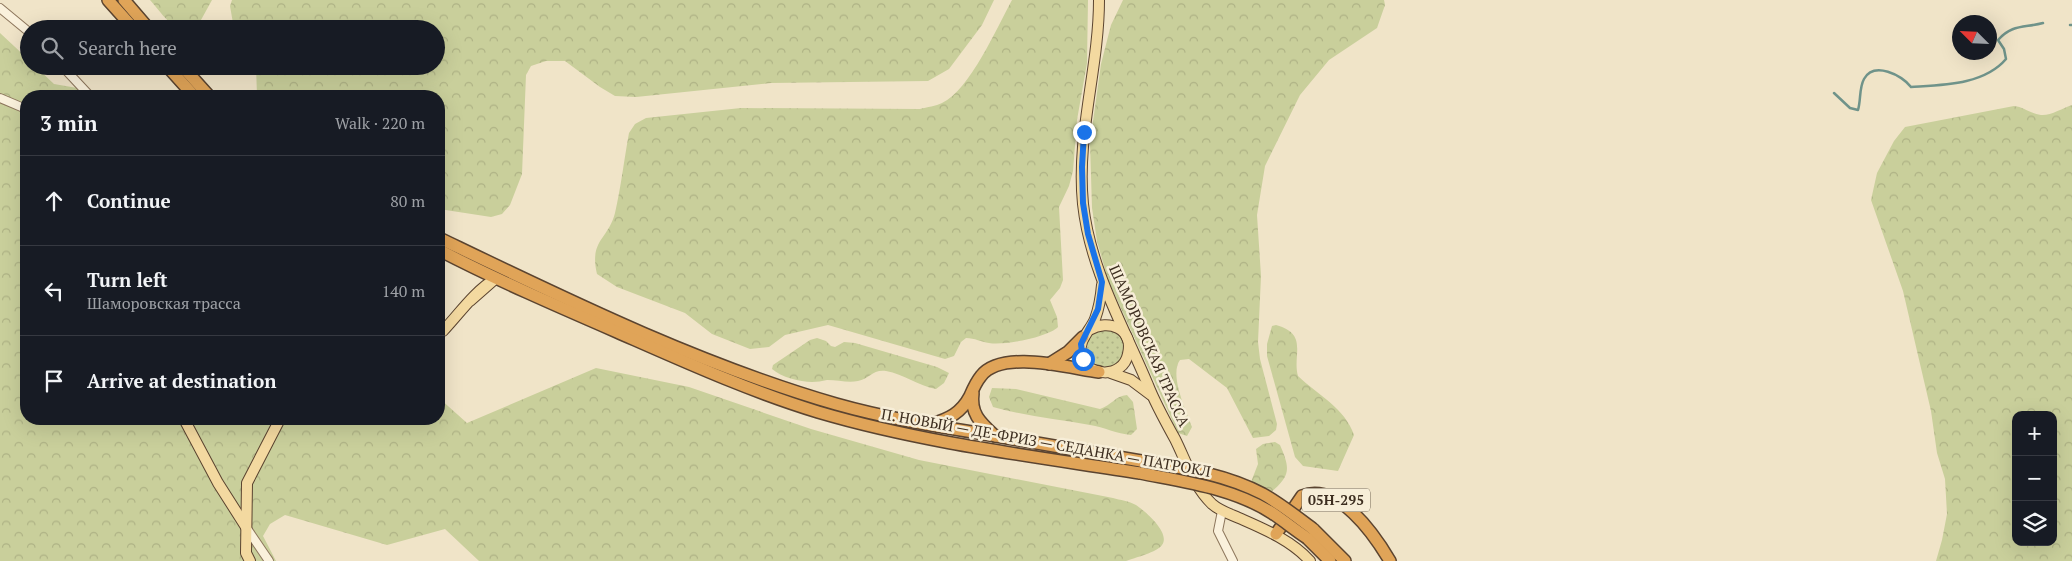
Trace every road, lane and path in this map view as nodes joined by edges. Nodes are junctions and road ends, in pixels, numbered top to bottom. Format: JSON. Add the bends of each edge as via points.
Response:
{"nodes":[{"id":1,"x":108,"y":0,"type":"edge"},
{"id":2,"x":124,"y":0,"type":"edge"},
{"id":3,"x":1100,"y":0,"type":"edge"},
{"id":4,"x":0,"y":8,"type":"edge"},
{"id":5,"x":126,"y":20,"type":"edge"},
{"id":6,"x":141,"y":20,"type":"edge"},
{"id":7,"x":20,"y":25,"type":"edge"},
{"id":8,"x":70,"y":75,"type":"edge"},
{"id":9,"x":175,"y":75,"type":"edge"},
{"id":10,"x":190,"y":75,"type":"edge"},
{"id":11,"x":84,"y":90,"type":"edge"},
{"id":12,"x":189,"y":90,"type":"edge"},
{"id":13,"x":204,"y":90,"type":"edge"},
{"id":14,"x":0,"y":98,"type":"edge"},
{"id":15,"x":20,"y":106,"type":"edge"},
{"id":16,"x":445,"y":241,"type":"edge"},
{"id":17,"x":445,"y":253,"type":"edge"},
{"id":18,"x":495,"y":279,"type":"junction"},
{"id":19,"x":1102,"y":282,"type":"junction"},
{"id":20,"x":445,"y":329,"type":"edge"},
{"id":21,"x":1086,"y":334,"type":"junction"},
{"id":22,"x":1127,"y":338,"type":"junction"},
{"id":23,"x":1049,"y":364,"type":"junction"},
{"id":24,"x":1105,"y":372,"type":"junction"},
{"id":25,"x":973,"y":389,"type":"junction"},
{"id":26,"x":1154,"y":399,"type":"junction"},
{"id":27,"x":187,"y":425,"type":"edge"},
{"id":28,"x":277,"y":425,"type":"edge"},
{"id":29,"x":929,"y":425,"type":"junction"},
{"id":30,"x":995,"y":436,"type":"junction"},
{"id":31,"x":1222,"y":510,"type":"junction"},
{"id":32,"x":246,"y":527,"type":"junction"},
{"id":33,"x":1310,"y":533,"type":"junction"},
{"id":34,"x":1276,"y":534,"type":"junction"},
{"id":35,"x":250,"y":561,"type":"edge"},
{"id":36,"x":270,"y":561,"type":"edge"},
{"id":37,"x":1233,"y":561,"type":"edge"},
{"id":38,"x":1310,"y":561,"type":"edge"},
{"id":39,"x":1330,"y":561,"type":"edge"},
{"id":40,"x":1345,"y":561,"type":"edge"},
{"id":41,"x":1390,"y":561,"type":"edge"}],
"edges":[{"from":1,"to":5,"type":"highway"},
{"from":2,"to":6,"type":"highway"},
{"from":3,"to":19,"type":"main road","name":"ШАМОРОВСКАЯ ТРАССА","via":[[1082,167],[1088,234]]},
{"from":4,"to":7,"type":"street"},
{"from":8,"to":11,"type":"street"},
{"from":9,"to":12,"type":"highway"},
{"from":10,"to":13,"type":"highway"},
{"from":14,"to":15,"type":"street"},
{"from":16,"to":29,"type":"highway","name":"П. НОВЫЙ — ДЕ-ФРИЗ — СЕДАНКА — ПАТРОКЛ","via":[[712,362],[837,404]]},
{"from":17,"to":18,"type":"highway","name":"П. НОВЫЙ — ДЕ-ФРИЗ — СЕДАНКА — ПАТРОКЛ"},
{"from":18,"to":20,"type":"main road"},
{"from":18,"to":33,"type":"highway","name":"П. НОВЫЙ — ДЕ-ФРИЗ — СЕДАНКА — ПАТРОКЛ","bridge":true,"via":[[707,372],[817,412],[954,444],[1201,485],[1236,495]]},
{"from":19,"to":21,"type":"main road","via":[[1098,309]]},
{"from":19,"to":22,"type":"main road","name":"ШАМОРОВСКАЯ ТРАССА"},
{"from":21,"to":22,"type":"main road","via":[[1097,325],[1106,324],[1122,331]]},
{"from":21,"to":23,"type":"highway","via":[[1068,352]]},
{"from":21,"to":24,"type":"main road","via":[[1081,352],[1083,359],[1092,370]]},
{"from":22,"to":24,"type":"main road","via":[[1130,348],[1127,359],[1120,368]]},
{"from":22,"to":26,"type":"main road","name":"ШАМОРОВСКАЯ ТРАССА"},
{"from":23,"to":24,"type":"highway"},
{"from":23,"to":25,"type":"highway","via":[[1008,362],[996,365],[984,372]]},
{"from":24,"to":26,"type":"main road","via":[[1136,383]]},
{"from":25,"to":29,"type":"highway","via":[[958,412]]},
{"from":25,"to":30,"type":"highway","via":[[975,415]]},
{"from":26,"to":31,"type":"main road","name":"ШАМОРОВСКАЯ ТРАССА","via":[[1194,478],[1213,505]]},
{"from":27,"to":32,"type":"main road"},
{"from":28,"to":32,"type":"main road","via":[[246,483]]},
{"from":29,"to":30,"type":"highway","name":"П. НОВЫЙ — ДЕ-ФРИЗ — СЕДАНКА — ПАТРОКЛ"},
{"from":30,"to":33,"type":"highway","name":"П. НОВЫЙ — ДЕ-ФРИЗ — СЕДАНКА — ПАТРОКЛ","bridge":true,"via":[[1204,472],[1238,483],[1277,503]]},
{"from":31,"to":34,"type":"main road"},
{"from":31,"to":37,"type":"street","via":[[1218,531]]},
{"from":32,"to":35,"type":"main road","via":[[246,553]]},
{"from":32,"to":36,"type":"street"},
{"from":33,"to":39,"type":"highway","name":"П. НОВЫЙ — ДЕ-ФРИЗ — СЕДАНКА — ПАТРОКЛ"},
{"from":33,"to":40,"type":"highway"},
{"from":34,"to":38,"type":"main road"},
{"from":34,"to":41,"type":"highway","number":"05Н-295","via":[[1302,496],[1327,495],[1353,513]]}]}
